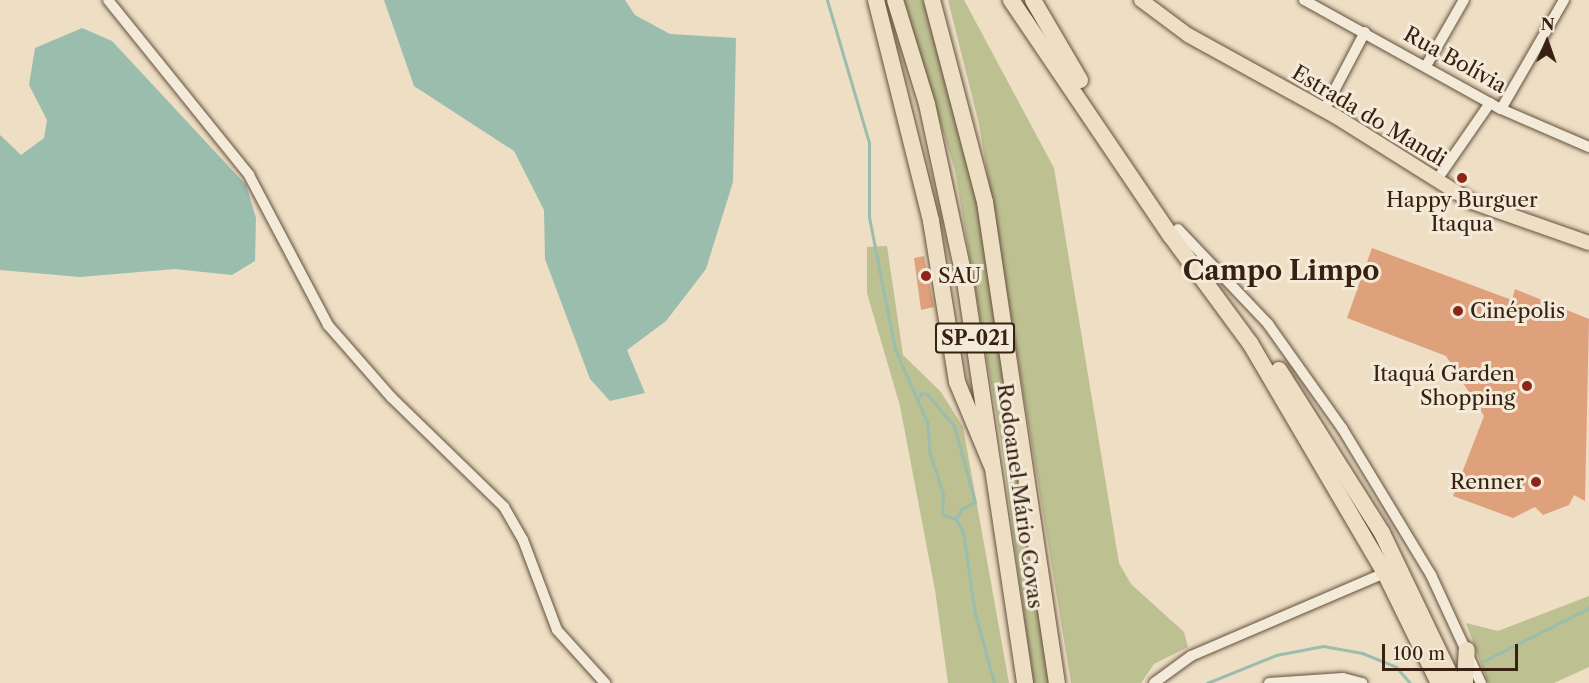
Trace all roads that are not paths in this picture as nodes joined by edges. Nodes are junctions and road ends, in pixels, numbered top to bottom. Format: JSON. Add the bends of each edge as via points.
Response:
{"nodes":[{"id":1,"x":108,"y":0,"type":"edge"},
{"id":2,"x":876,"y":0,"type":"edge"},
{"id":3,"x":895,"y":0,"type":"edge"},
{"id":4,"x":932,"y":0,"type":"edge"},
{"id":5,"x":1011,"y":0,"type":"edge"},
{"id":6,"x":1033,"y":0,"type":"edge"},
{"id":7,"x":1141,"y":0,"type":"edge"},
{"id":8,"x":1304,"y":0,"type":"edge"},
{"id":9,"x":1464,"y":0,"type":"edge"},
{"id":10,"x":1564,"y":0,"type":"edge"},
{"id":11,"x":1365,"y":32,"type":"junction"},
{"id":12,"x":1426,"y":66,"type":"junction"},
{"id":13,"x":1490,"y":103,"type":"junction"},
{"id":14,"x":1324,"y":110,"type":"junction"},
{"id":15,"x":1501,"y":110,"type":"junction"},
{"id":16,"x":1589,"y":147,"type":"edge"},
{"id":17,"x":1436,"y":181,"type":"junction"},
{"id":18,"x":1178,"y":229,"type":"junction"},
{"id":19,"x":1589,"y":243,"type":"edge"},
{"id":20,"x":998,"y":476,"type":"junction"},
{"id":21,"x":1385,"y":573,"type":"junction"},
{"id":22,"x":1467,"y":650,"type":"junction"},
{"id":23,"x":1436,"y":677,"type":"edge"},
{"id":24,"x":605,"y":683,"type":"edge"},
{"id":25,"x":1025,"y":683,"type":"edge"},
{"id":26,"x":1057,"y":683,"type":"edge"},
{"id":27,"x":1154,"y":683,"type":"edge"},
{"id":28,"x":1269,"y":683,"type":"edge"},
{"id":29,"x":1362,"y":683,"type":"edge"},
{"id":30,"x":1445,"y":683,"type":"edge"},
{"id":31,"x":1454,"y":683,"type":"edge"},
{"id":32,"x":1465,"y":683,"type":"edge"},
{"id":33,"x":1481,"y":683,"type":"edge"}],
"edges":[{"from":1,"to":24,"type":"street","via":[[249,175],[334,333],[391,397],[504,507],[523,540],[557,630]]},
{"from":2,"to":20,"type":"highway","via":[[932,221],[957,382],[978,442]]},
{"from":3,"to":20,"type":"highway","name":"Rodoanel Mário Covas","number":"SP-021","via":[[947,185]]},
{"from":4,"to":26,"type":"highway","name":"Rodoanel Mário Covas","number":"SP-021","via":[[985,202]]},
{"from":5,"to":21,"type":"highway","via":[[1171,236],[1250,343]]},
{"from":6,"to":18,"type":"highway"},
{"from":7,"to":14,"type":"main road","name":"Estrada do Mandi","via":[[1222,55]]},
{"from":8,"to":11,"type":"street","name":"Rua Bolívia"},
{"from":9,"to":12,"type":"street"},
{"from":10,"to":15,"type":"street"},
{"from":11,"to":12,"type":"street","name":"Rua Bolívia"},
{"from":11,"to":14,"type":"street"},
{"from":12,"to":13,"type":"street","name":"Rua Bolívia"},
{"from":13,"to":15,"type":"street","name":"Rua Bolívia"},
{"from":13,"to":17,"type":"street"},
{"from":14,"to":17,"type":"main road","name":"Estrada do Mandi"},
{"from":15,"to":16,"type":"street","name":"Rua Bolívia"},
{"from":17,"to":19,"type":"main road","name":"Estrada do Mandi","via":[[1472,202]]},
{"from":18,"to":22,"type":"street","via":[[1268,324],[1316,390],[1431,575]]},
{"from":18,"to":31,"type":"highway","via":[[1258,339],[1365,504]]},
{"from":20,"to":25,"type":"highway","name":"Rodoanel Mário Covas","number":"SP-021"},
{"from":21,"to":23,"type":"highway"},
{"from":21,"to":27,"type":"street","via":[[1191,656]]},
{"from":22,"to":32,"type":"highway"},
{"from":22,"to":33,"type":"street"},
{"from":23,"to":30,"type":"highway"},
{"from":28,"to":29,"type":"street","via":[[1343,678]]}]}
